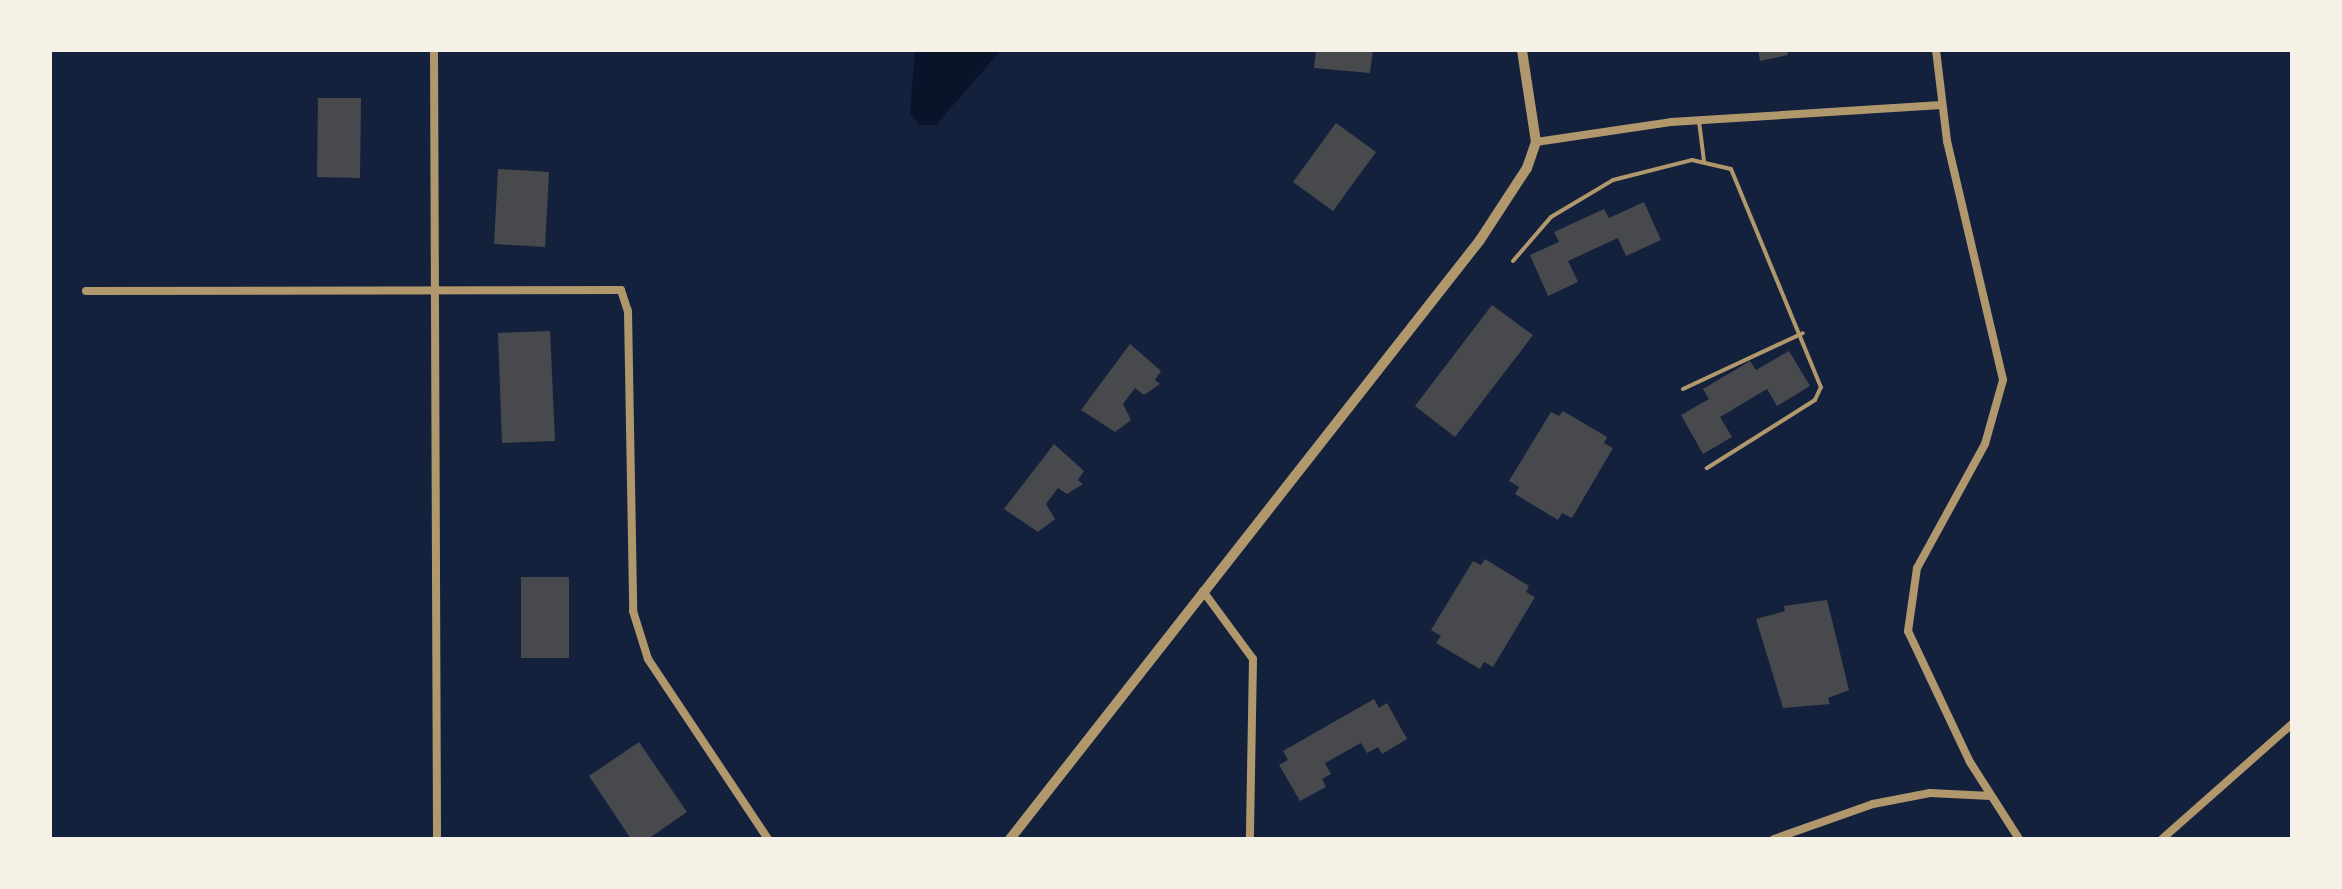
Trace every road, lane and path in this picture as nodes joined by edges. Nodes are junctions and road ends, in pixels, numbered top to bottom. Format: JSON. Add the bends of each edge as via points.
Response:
{"nodes":[{"id":1,"x":434,"y":50,"type":"edge"},
{"id":2,"x":1522,"y":50,"type":"edge"},
{"id":3,"x":1936,"y":50,"type":"edge"},
{"id":4,"x":1941,"y":106,"type":"junction"},
{"id":5,"x":1700,"y":121,"type":"junction"},
{"id":6,"x":1536,"y":142,"type":"junction"},
{"id":7,"x":1704,"y":161,"type":"junction"},
{"id":8,"x":1512,"y":261,"type":"dead end"},
{"id":9,"x":86,"y":291,"type":"dead end"},
{"id":10,"x":433,"y":295,"type":"junction"},
{"id":11,"x":1803,"y":333,"type":"junction"},
{"id":12,"x":1683,"y":389,"type":"dead end"},
{"id":13,"x":1707,"y":468,"type":"dead end"},
{"id":14,"x":1203,"y":591,"type":"junction"},
{"id":15,"x":2292,"y":724,"type":"edge"},
{"id":16,"x":1991,"y":796,"type":"junction"},
{"id":17,"x":437,"y":839,"type":"edge"},
{"id":18,"x":768,"y":839,"type":"edge"},
{"id":19,"x":1010,"y":839,"type":"edge"},
{"id":20,"x":1250,"y":839,"type":"edge"},
{"id":21,"x":1774,"y":839,"type":"edge"},
{"id":22,"x":2019,"y":839,"type":"edge"},
{"id":23,"x":2162,"y":839,"type":"edge"}],
"edges":[{"from":1,"to":10,"type":"street"},
{"from":2,"to":6,"type":"street"},
{"from":3,"to":4,"type":"street"},
{"from":4,"to":5,"type":"street"},
{"from":4,"to":16,"type":"street","via":[[2003,380],[1985,444],[1917,568],[1908,631]]},
{"from":5,"to":6,"type":"street"},
{"from":5,"to":7,"type":"lane"},
{"from":6,"to":14,"type":"street","via":[[1480,240]]},
{"from":7,"to":8,"type":"lane","via":[[1613,180],[1551,217]]},
{"from":7,"to":11,"type":"lane","via":[[1718,162],[1738,178]]},
{"from":9,"to":10,"type":"street"},
{"from":10,"to":17,"type":"street"},
{"from":10,"to":18,"type":"street","via":[[620,290],[628,311],[633,611],[648,660]]},
{"from":11,"to":12,"type":"lane"},
{"from":11,"to":13,"type":"lane","via":[[1819,370],[1815,400]]},
{"from":14,"to":19,"type":"street"},
{"from":14,"to":20,"type":"street","via":[[1253,659]]},
{"from":15,"to":23,"type":"street"},
{"from":16,"to":21,"type":"street","via":[[1930,792]]},
{"from":16,"to":22,"type":"street"}]}
